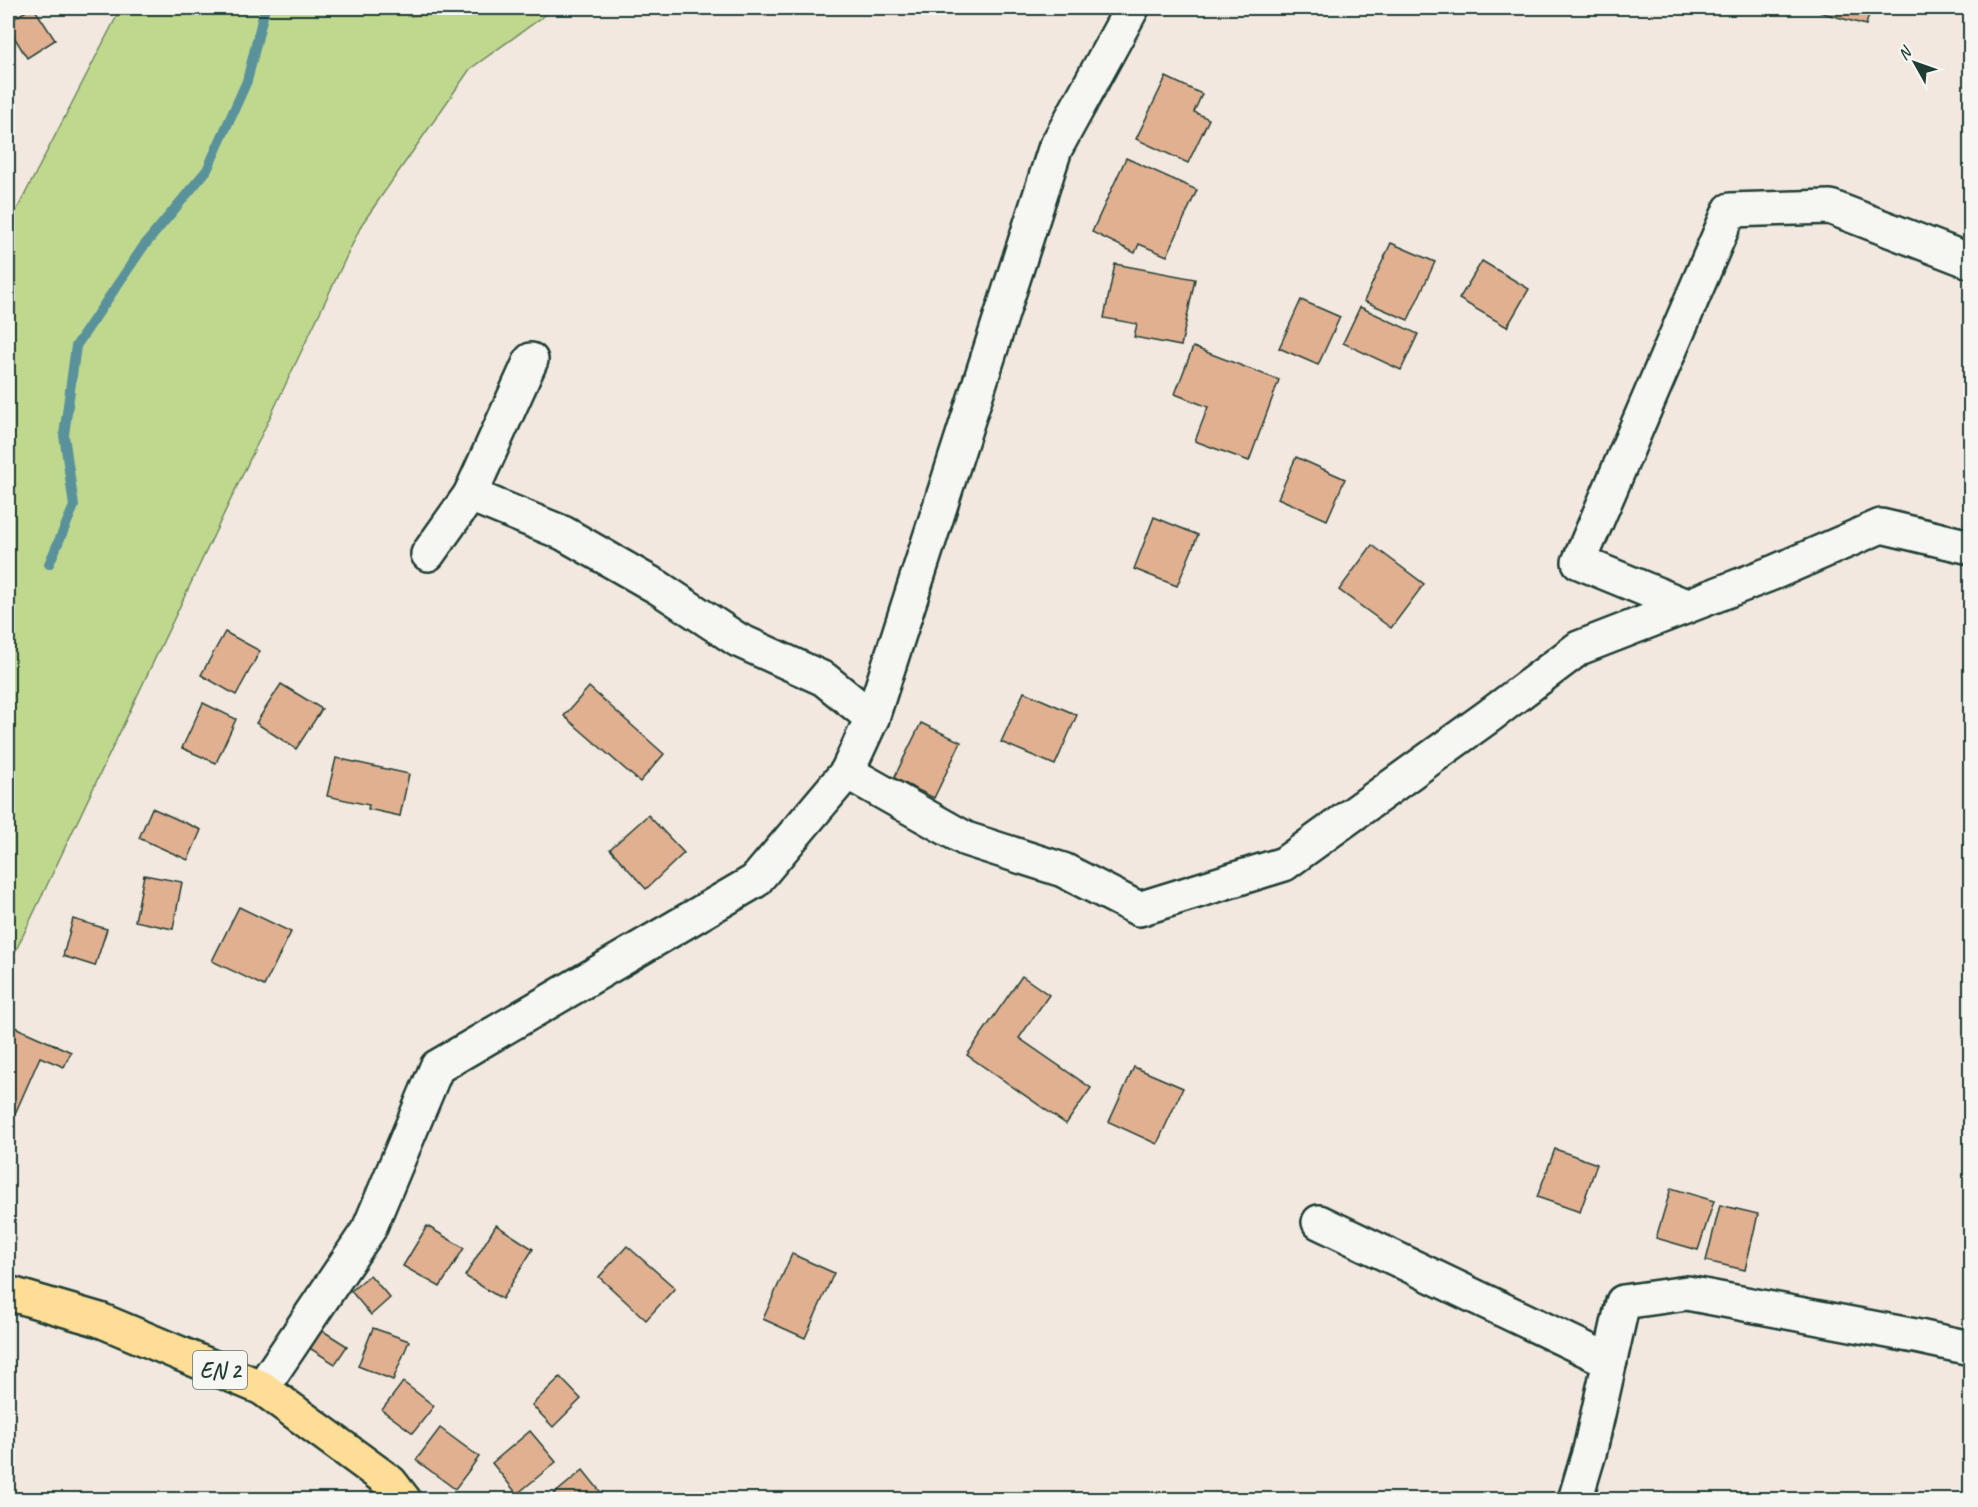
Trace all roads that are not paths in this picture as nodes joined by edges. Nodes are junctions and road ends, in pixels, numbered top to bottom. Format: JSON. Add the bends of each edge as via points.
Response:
{"nodes":[{"id":1,"x":1132,"y":8,"type":"edge"},
{"id":2,"x":1971,"y":261,"type":"edge"},
{"id":3,"x":531,"y":360,"type":"dead end"},
{"id":4,"x":471,"y":495,"type":"junction"},
{"id":5,"x":1971,"y":548,"type":"edge"},
{"id":6,"x":428,"y":554,"type":"dead end"},
{"id":7,"x":1686,"y":606,"type":"junction"},
{"id":8,"x":872,"y":718,"type":"junction"},
{"id":9,"x":846,"y":772,"type":"junction"},
{"id":10,"x":1319,"y":1222,"type":"dead end"},
{"id":11,"x":8,"y":1293,"type":"edge"},
{"id":12,"x":1971,"y":1348,"type":"edge"},
{"id":13,"x":1610,"y":1361,"type":"junction"},
{"id":14,"x":262,"y":1388,"type":"junction"},
{"id":15,"x":404,"y":1500,"type":"edge"},
{"id":16,"x":1575,"y":1500,"type":"edge"}],
"edges":[{"from":1,"to":8,"type":"street","via":[[1055,149]]},
{"from":2,"to":7,"type":"street","via":[[1830,207],[1730,210],[1579,562]]},
{"from":3,"to":4,"type":"street"},
{"from":4,"to":6,"type":"street"},
{"from":4,"to":8,"type":"street","via":[[563,533],[659,588],[738,640],[824,679]]},
{"from":5,"to":7,"type":"street","via":[[1881,526]]},
{"from":7,"to":9,"type":"street","via":[[1579,648],[1284,864],[1139,909],[1063,870],[966,839]]},
{"from":8,"to":9,"type":"street"},
{"from":9,"to":14,"type":"street","via":[[755,881],[438,1067],[369,1229]]},
{"from":10,"to":13,"type":"street"},
{"from":11,"to":14,"type":"main road","number":"EN 2","via":[[100,1320]]},
{"from":12,"to":13,"type":"street","via":[[1687,1293],[1623,1302]]},
{"from":13,"to":16,"type":"street"},
{"from":14,"to":15,"type":"main road","number":"EN 2","via":[[390,1482]]}]}
